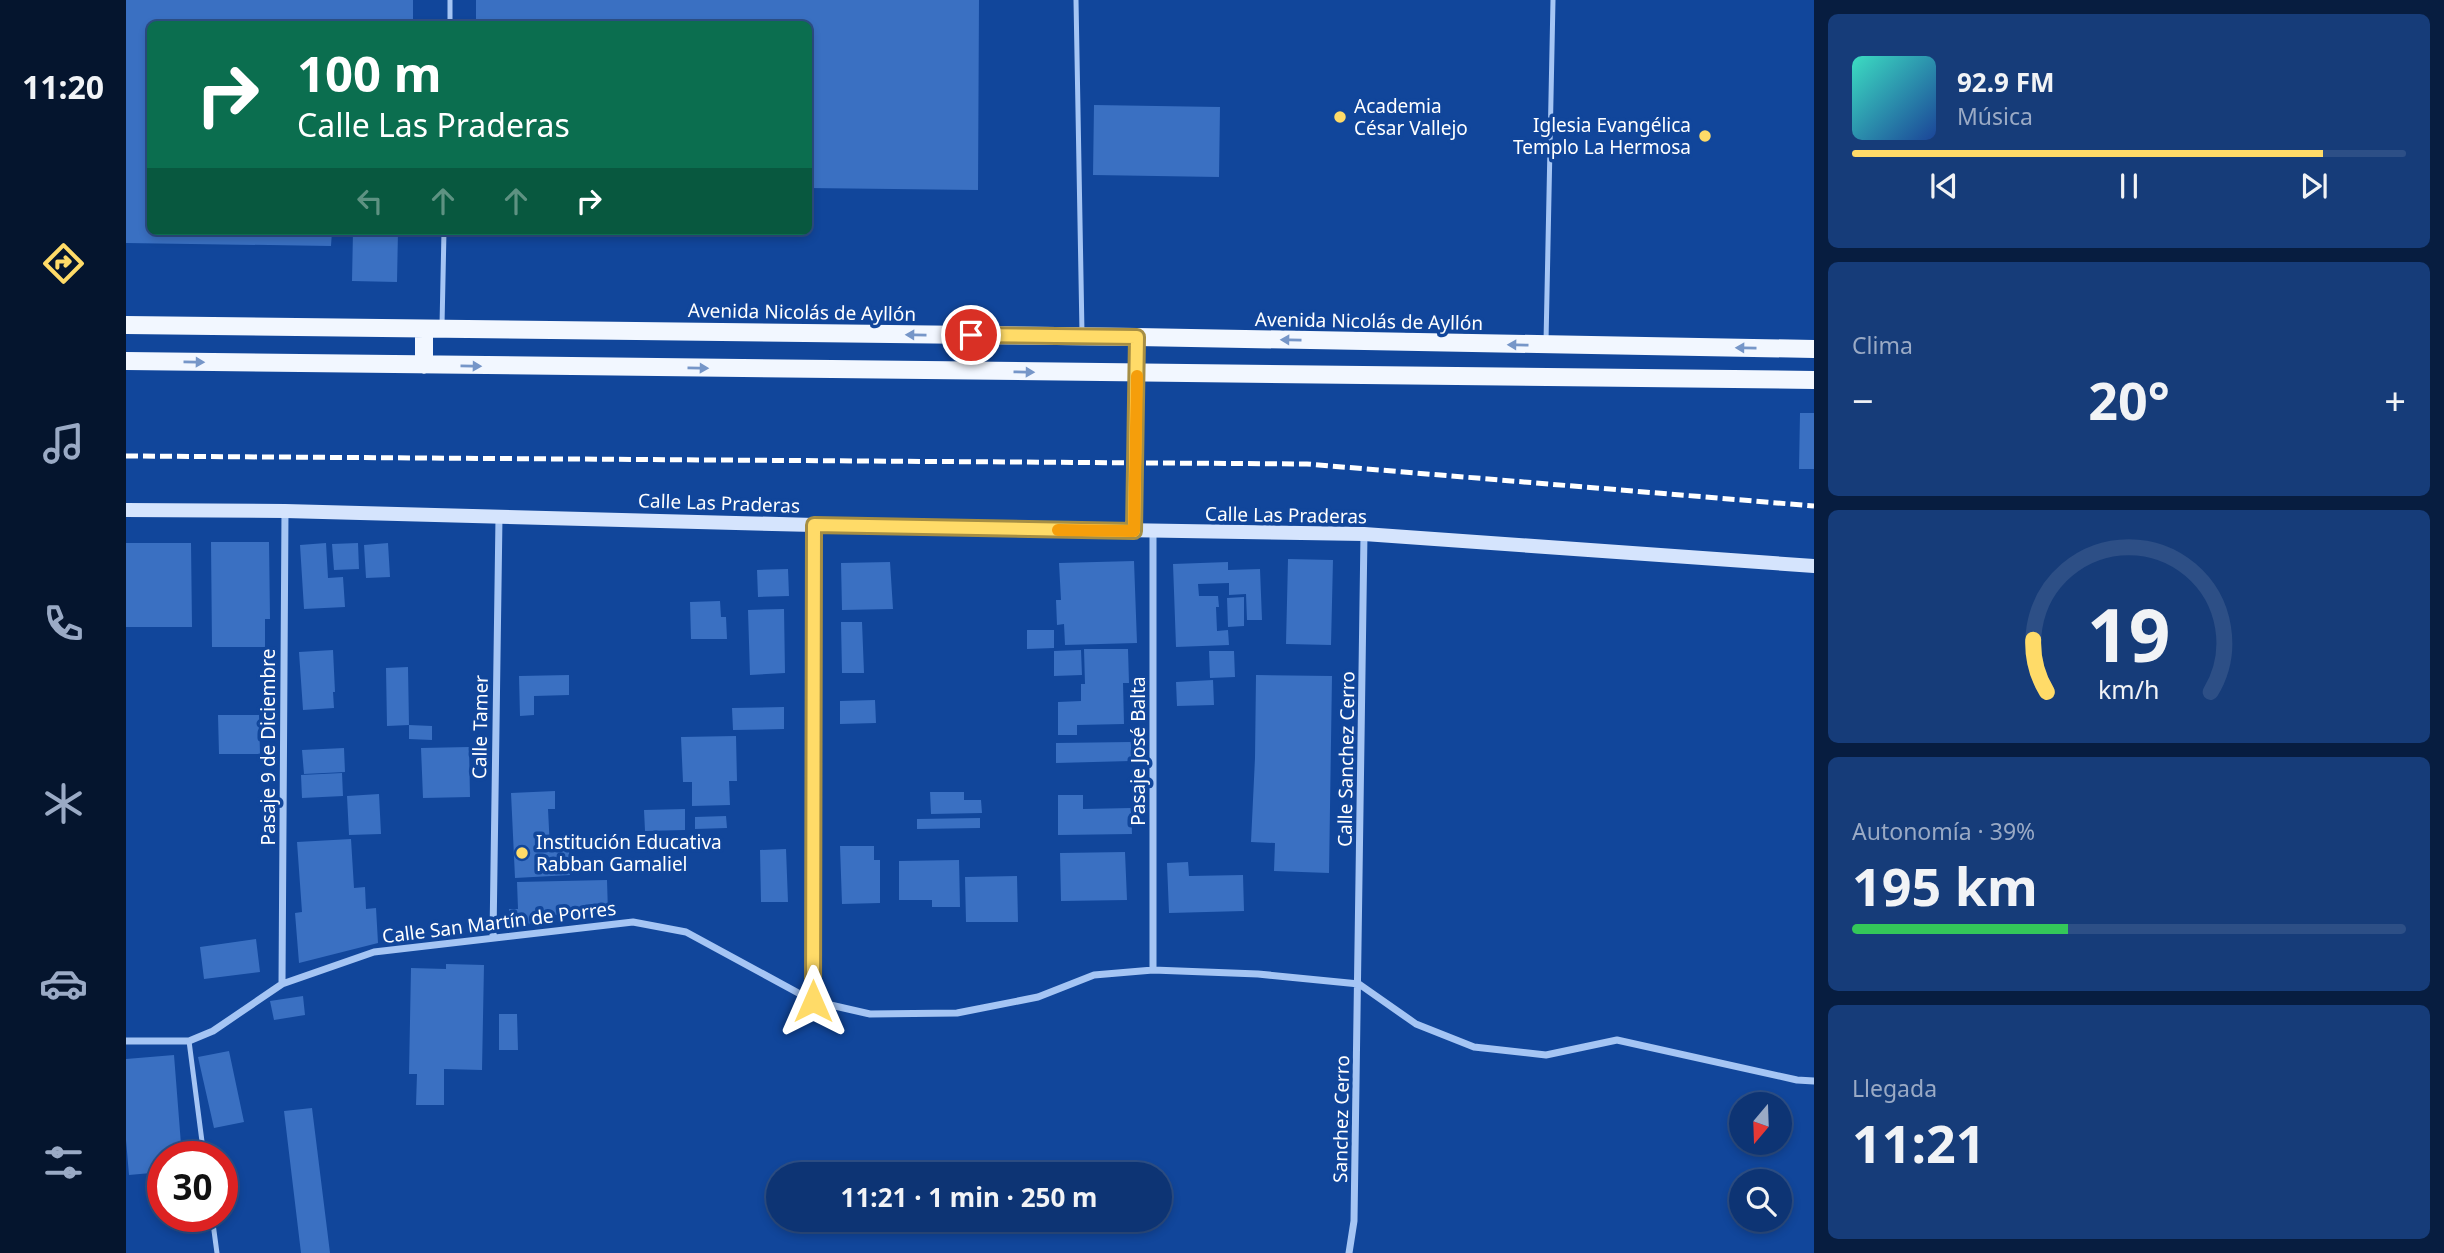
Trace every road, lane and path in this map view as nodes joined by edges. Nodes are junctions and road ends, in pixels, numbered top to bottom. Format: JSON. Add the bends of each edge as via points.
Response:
{"nodes":[{"id":1,"x":450,"y":0,"type":"edge"},
{"id":2,"x":1076,"y":0,"type":"edge"},
{"id":3,"x":1553,"y":0,"type":"edge"},
{"id":4,"x":450,"y":21,"type":"edge"},
{"id":5,"x":444,"y":235,"type":"edge"},
{"id":6,"x":126,"y":326,"type":"edge"},
{"id":7,"x":433,"y":329,"type":"junction"},
{"id":8,"x":1082,"y":337,"type":"junction"},
{"id":9,"x":1137,"y":337,"type":"junction"},
{"id":10,"x":1545,"y":345,"type":"junction"},
{"id":11,"x":1814,"y":349,"type":"edge"},
{"id":12,"x":126,"y":361,"type":"edge"},
{"id":13,"x":424,"y":365,"type":"junction"},
{"id":14,"x":1137,"y":373,"type":"junction"},
{"id":15,"x":1814,"y":380,"type":"edge"},
{"id":16,"x":126,"y":510,"type":"edge"},
{"id":17,"x":285,"y":511,"type":"junction"},
{"id":18,"x":499,"y":517,"type":"junction"},
{"id":19,"x":814,"y":525,"type":"junction"},
{"id":20,"x":1134,"y":531,"type":"junction"},
{"id":21,"x":1153,"y":532,"type":"junction"},
{"id":22,"x":1364,"y":534,"type":"junction"},
{"id":23,"x":1814,"y":566,"type":"edge"},
{"id":24,"x":493,"y":937,"type":"junction"},
{"id":25,"x":1153,"y":970,"type":"junction"},
{"id":26,"x":282,"y":984,"type":"junction"},
{"id":27,"x":1359,"y":984,"type":"junction"},
{"id":28,"x":813,"y":1001,"type":"junction"},
{"id":29,"x":126,"y":1041,"type":"edge"},
{"id":30,"x":189,"y":1041,"type":"junction"},
{"id":31,"x":1814,"y":1081,"type":"edge"},
{"id":32,"x":202,"y":1141,"type":"edge"},
{"id":33,"x":214,"y":1232,"type":"edge"},
{"id":34,"x":217,"y":1253,"type":"edge"},
{"id":35,"x":1349,"y":1253,"type":"edge"}],
"edges":[{"from":1,"to":4,"type":"lane"},
{"from":2,"to":8,"type":"lane"},
{"from":3,"to":10,"type":"lane"},
{"from":5,"to":7,"type":"lane"},
{"from":6,"to":7,"type":"main road","name":"Avenida Nicolás de Ayllón"},
{"from":8,"to":7,"type":"main road","name":"Avenida Nicolás de Ayllón","one_way":true},
{"from":7,"to":13,"type":"main road"},
{"from":8,"to":9,"type":"main road","name":"Avenida Nicolás de Ayllón"},
{"from":10,"to":9,"type":"main road","name":"Avenida Nicolás de Ayllón","one_way":true},
{"from":9,"to":14,"type":"street"},
{"from":11,"to":10,"type":"main road","name":"Avenida Nicolás de Ayllón","one_way":true},
{"from":12,"to":13,"type":"main road","one_way":true},
{"from":13,"to":14,"type":"main road","one_way":true},
{"from":14,"to":15,"type":"main road"},
{"from":14,"to":20,"type":"street"},
{"from":16,"to":17,"type":"street","name":"Calle Las Praderas"},
{"from":17,"to":18,"type":"street","name":"Calle Las Praderas"},
{"from":17,"to":26,"type":"street","name":"Pasaje 9 de Diciembre"},
{"from":18,"to":19,"type":"street","name":"Calle Las Praderas"},
{"from":18,"to":24,"type":"street","name":"Calle Tamer"},
{"from":19,"to":20,"type":"street","name":"Calle Las Praderas"},
{"from":19,"to":28,"type":"street"},
{"from":20,"to":21,"type":"street","name":"Calle Las Praderas"},
{"from":21,"to":22,"type":"street","name":"Calle Las Praderas"},
{"from":21,"to":25,"type":"street","name":"Pasaje José Balta"},
{"from":22,"to":23,"type":"street","name":"Calle Las Praderas"},
{"from":22,"to":27,"type":"street","name":"Calle Sanchez Cerro"},
{"from":24,"to":26,"type":"street","name":"Calle San Martín de Porres","via":[[374,952]]},
{"from":24,"to":28,"type":"street","name":"Calle San Martín de Porres","via":[[633,922],[686,932]]},
{"from":25,"to":27,"type":"street","name":"Calle San Martín de Porres"},
{"from":25,"to":28,"type":"street","name":"Calle San Martín de Porres","via":[[1094,975],[1038,998],[957,1013],[870,1014]]},
{"from":26,"to":30,"type":"street","name":"Calle San Martín de Porres","via":[[213,1031]]},
{"from":27,"to":31,"type":"street","name":"Calle San Martín de Porres","via":[[1416,1024],[1474,1047],[1546,1055],[1616,1040]]},
{"from":27,"to":35,"type":"street","name":"Sanchez Cerro","via":[[1354,1221]]},
{"from":29,"to":30,"type":"street","name":"Calle San Martín de Porres"},
{"from":30,"to":32,"type":"lane"},
{"from":33,"to":34,"type":"lane"}]}
